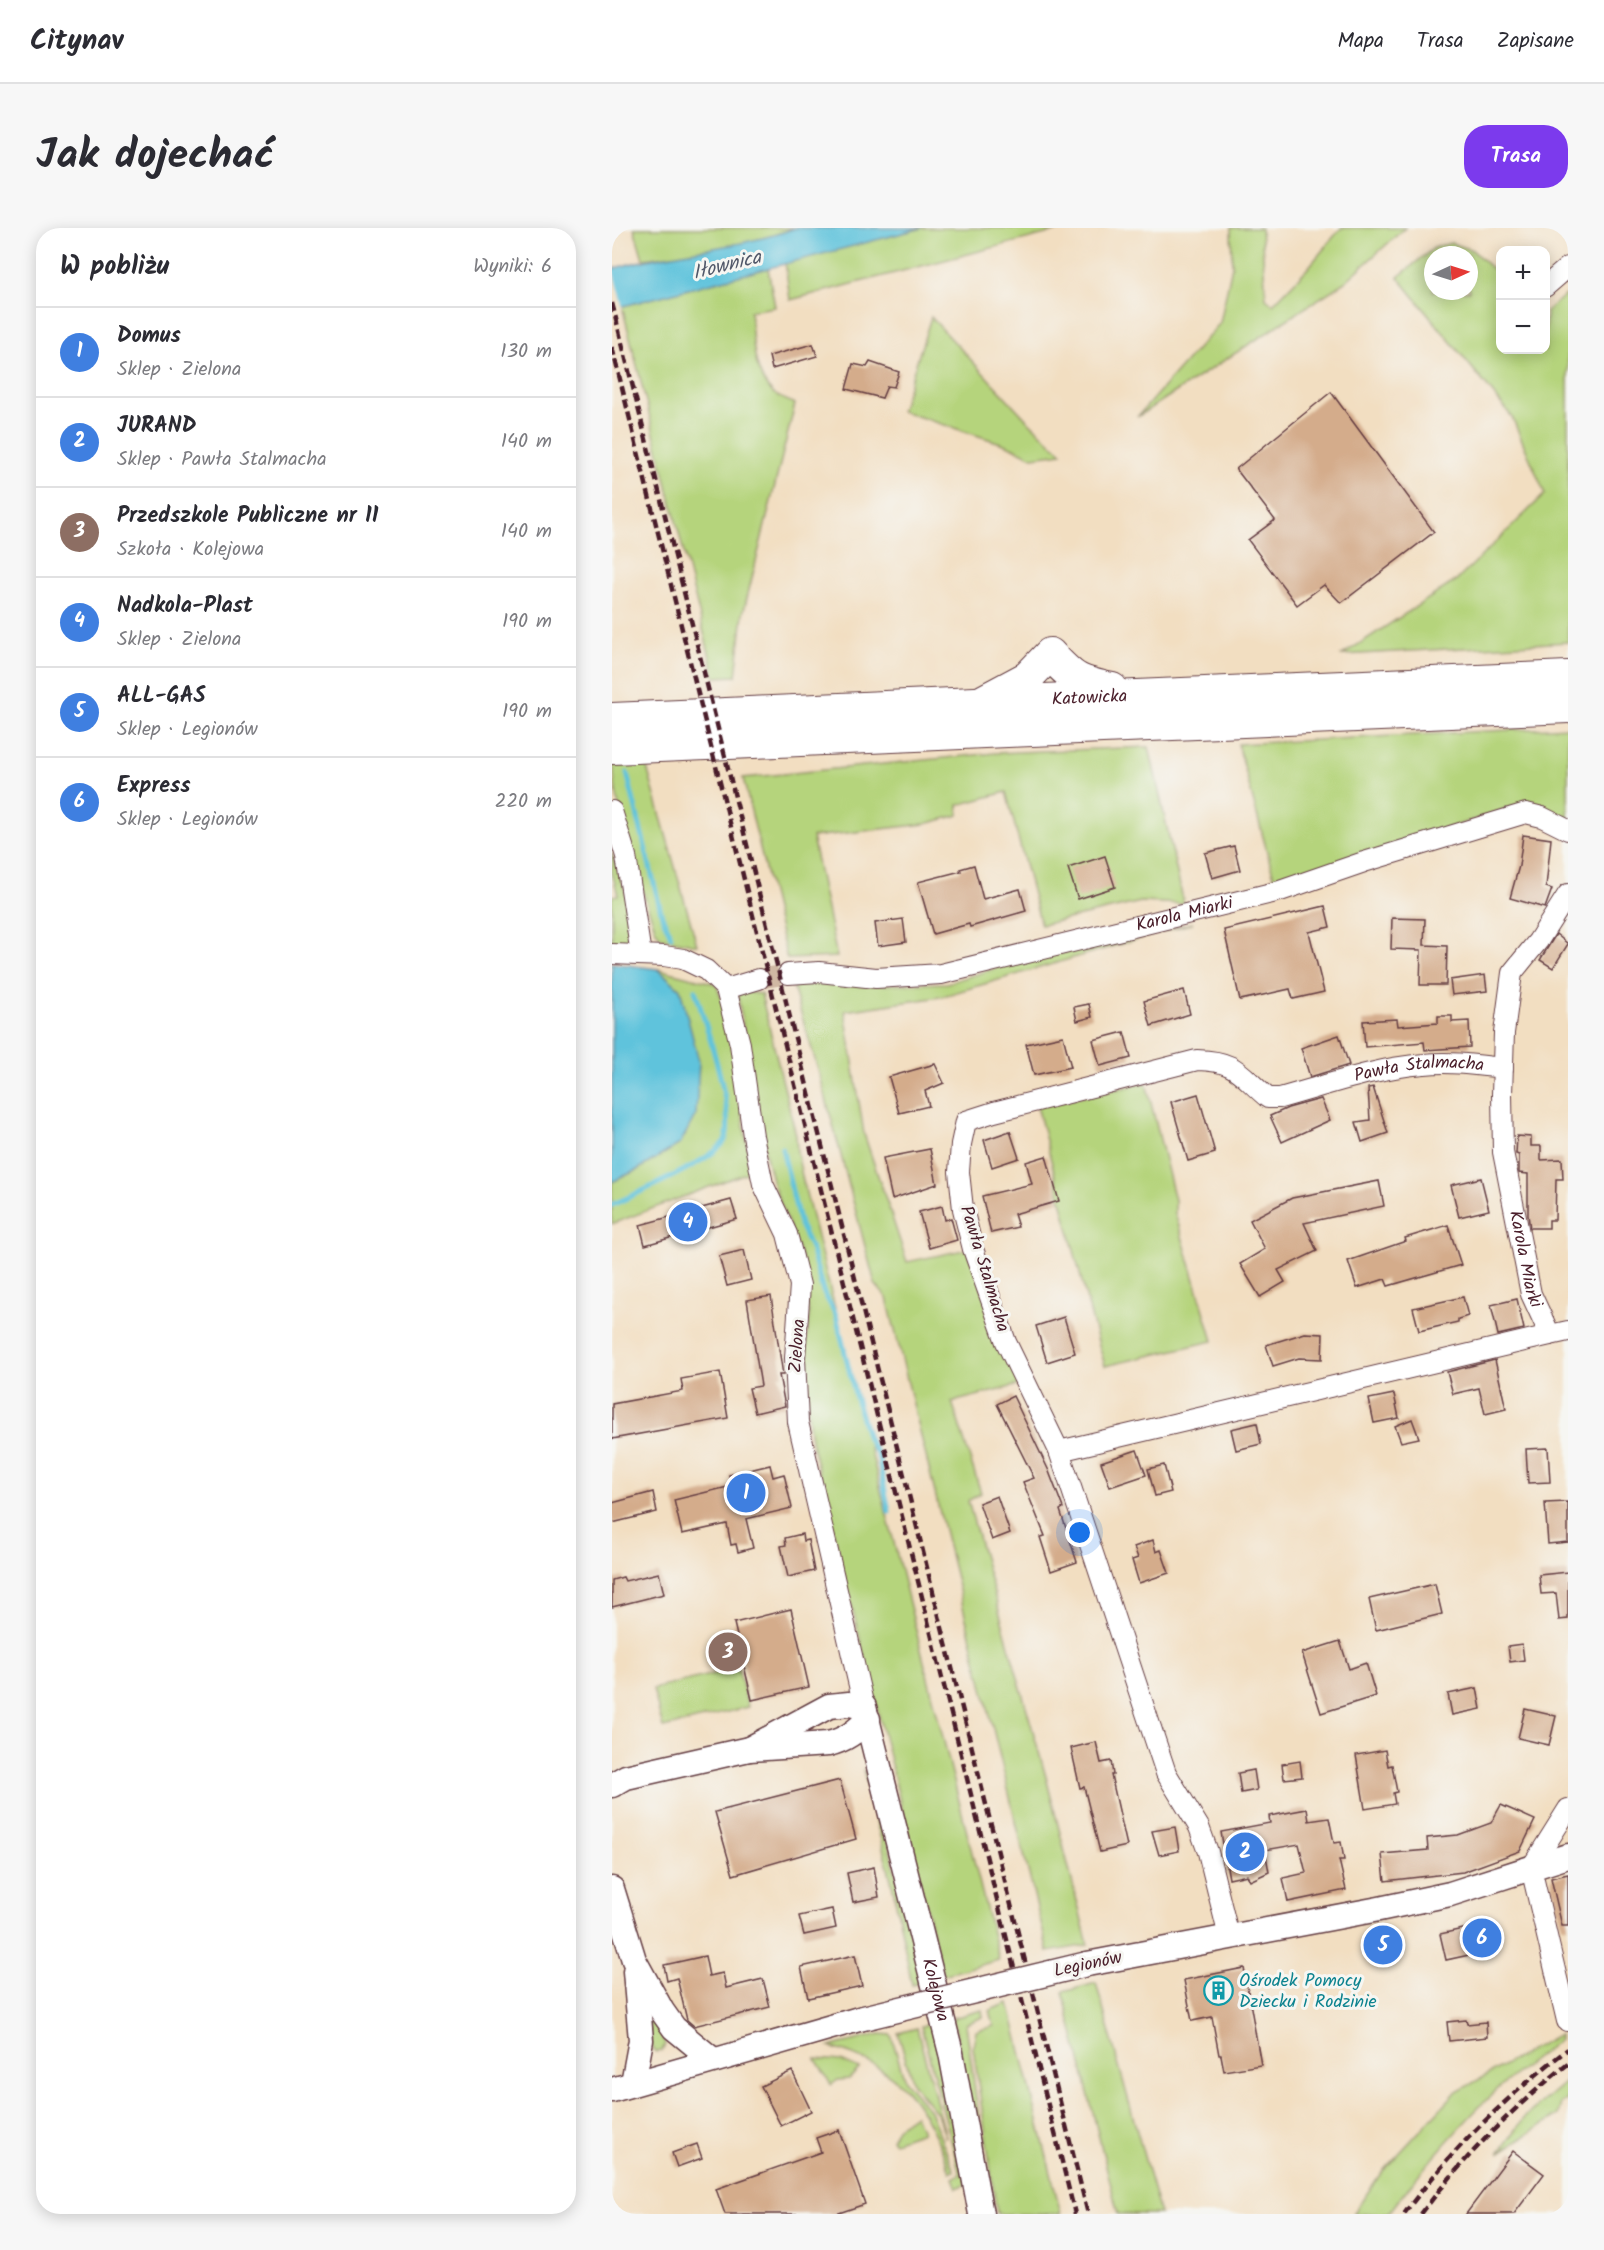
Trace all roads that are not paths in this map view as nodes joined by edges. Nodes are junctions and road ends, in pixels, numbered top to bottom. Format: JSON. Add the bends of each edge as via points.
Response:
{"nodes":[{"id":1,"x":1568,"y":267,"type":"edge"},
{"id":2,"x":1550,"y":283,"type":"edge"},
{"id":3,"x":1568,"y":677,"type":"edge"},
{"id":4,"x":1142,"y":696,"type":"junction"},
{"id":5,"x":978,"y":704,"type":"junction"},
{"id":6,"x":1568,"y":707,"type":"edge"},
{"id":7,"x":612,"y":719,"type":"edge"},
{"id":8,"x":612,"y":748,"type":"edge"},
{"id":9,"x":612,"y":811,"type":"edge"},
{"id":10,"x":1568,"y":830,"type":"edge"},
{"id":11,"x":1568,"y":894,"type":"edge"},
{"id":12,"x":612,"y":954,"type":"edge"},
{"id":13,"x":641,"y":955,"type":"junction"},
{"id":14,"x":788,"y":974,"type":"tunnel mouth"},
{"id":15,"x":759,"y":979,"type":"tunnel mouth"},
{"id":16,"x":726,"y":989,"type":"junction"},
{"id":17,"x":1503,"y":1068,"type":"junction"},
{"id":18,"x":1559,"y":1333,"type":"edge"},
{"id":19,"x":1059,"y":1451,"type":"junction"},
{"id":20,"x":866,"y":1713,"type":"junction"},
{"id":21,"x":828,"y":1744,"type":"junction"},
{"id":22,"x":749,"y":1749,"type":"junction"},
{"id":23,"x":880,"y":1768,"type":"junction"},
{"id":24,"x":612,"y":1785,"type":"edge"},
{"id":25,"x":1564,"y":1816,"type":"edge"},
{"id":26,"x":1566,"y":1857,"type":"edge"},
{"id":27,"x":1531,"y":1868,"type":"junction"},
{"id":28,"x":612,"y":1888,"type":"edge"},
{"id":29,"x":1229,"y":1937,"type":"junction"},
{"id":30,"x":634,"y":1960,"type":"junction"},
{"id":31,"x":1567,"y":2021,"type":"edge"},
{"id":32,"x":674,"y":2028,"type":"junction"},
{"id":33,"x":641,"y":2040,"type":"junction"},
{"id":34,"x":713,"y":2060,"type":"junction"},
{"id":35,"x":666,"y":2073,"type":"junction"},
{"id":36,"x":623,"y":2086,"type":"edge"},
{"id":37,"x":981,"y":2214,"type":"edge"}],
"edges":[{"from":1,"to":2,"type":"street"},
{"from":3,"to":4,"type":"main road","name":"Katowicka"},
{"from":4,"to":5,"type":"main road","name":"Katowicka"},
{"from":4,"to":5,"type":"main road","via":[[1073,678],[1050,654],[1028,677]]},
{"from":5,"to":7,"type":"main road","name":"Katowicka"},
{"from":6,"to":8,"type":"main road","name":"Katowicka"},
{"from":9,"to":13,"type":"street","via":[[626,856]]},
{"from":10,"to":14,"type":"street","name":"Karola Miarki","via":[[1526,813],[1280,891],[941,974],[876,978],[819,972]]},
{"from":11,"to":17,"type":"street","name":"Karola Miarki","via":[[1512,973]]},
{"from":12,"to":13,"type":"street"},
{"from":13,"to":16,"type":"street","via":[[690,961]]},
{"from":15,"to":16,"type":"street"},
{"from":16,"to":20,"type":"street","name":"Zielona","via":[[740,1044],[763,1184],[787,1234],[797,1270],[798,1422]]},
{"from":17,"to":18,"type":"street","name":"Karola Miarki","via":[[1503,1152],[1531,1294]]},
{"from":17,"to":19,"type":"street","name":"Pawła Stalmacha","via":[[1426,1063],[1268,1098],[1234,1066],[1197,1060],[966,1121],[959,1172],[973,1249],[1006,1342]]},
{"from":18,"to":19,"type":"street"},
{"from":19,"to":29,"type":"street","name":"Pawła Stalmacha","via":[[1166,1773],[1199,1827],[1208,1852]]},
{"from":20,"to":21,"type":"street","via":[[848,1737]]},
{"from":20,"to":22,"type":"street","via":[[849,1704],[828,1706]]},
{"from":20,"to":23,"type":"street","name":"Kolejowa"},
{"from":21,"to":22,"type":"street"},
{"from":21,"to":23,"type":"street","via":[[858,1752]]},
{"from":22,"to":24,"type":"street","via":[[626,1777]]},
{"from":23,"to":37,"type":"street","name":"Kolejowa","via":[[951,2053]]},
{"from":25,"to":26,"type":"street"},
{"from":25,"to":27,"type":"street"},
{"from":26,"to":27,"type":"street","name":"Legionów"},
{"from":27,"to":29,"type":"street","name":"Legionów","via":[[1450,1894]]},
{"from":27,"to":31,"type":"street"},
{"from":28,"to":30,"type":"street"},
{"from":29,"to":34,"type":"street","name":"Legionów","bridge":true,"via":[[1087,1964],[859,2019]]},
{"from":30,"to":32,"type":"street"},
{"from":30,"to":33,"type":"street"},
{"from":32,"to":34,"type":"street"},
{"from":32,"to":35,"type":"street"},
{"from":33,"to":35,"type":"street"},
{"from":33,"to":36,"type":"street"},
{"from":34,"to":35,"type":"street","name":"Legionów"},
{"from":35,"to":36,"type":"street","name":"Legionów"}]}
